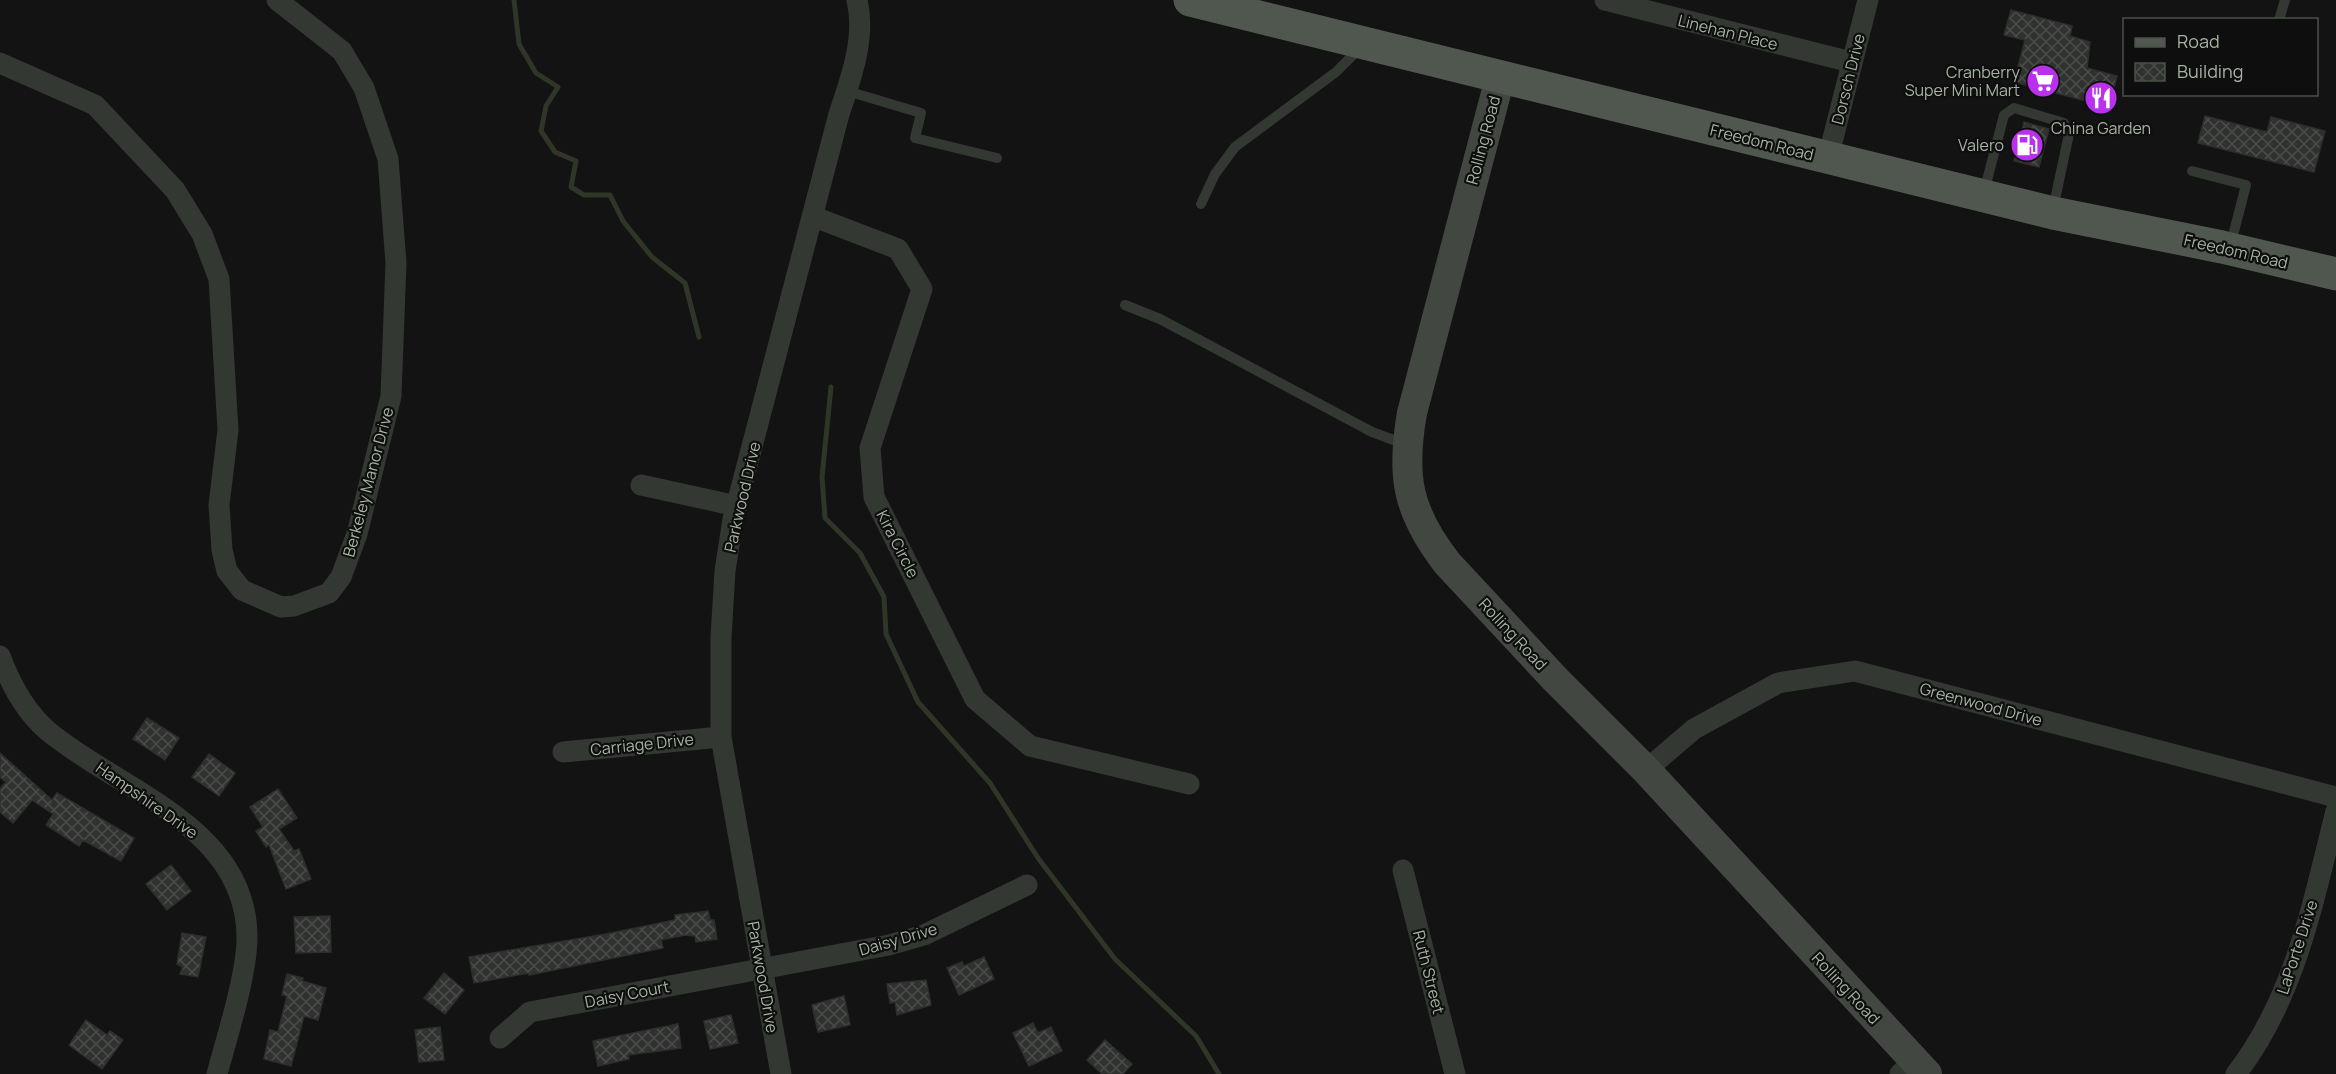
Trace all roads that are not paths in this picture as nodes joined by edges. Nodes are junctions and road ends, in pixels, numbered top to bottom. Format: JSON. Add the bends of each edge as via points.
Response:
{"nodes":[{"id":1,"x":277,"y":0,"type":"edge"},
{"id":2,"x":857,"y":0,"type":"edge"},
{"id":3,"x":1190,"y":0,"type":"edge"},
{"id":4,"x":1605,"y":0,"type":"edge"},
{"id":5,"x":1868,"y":0,"type":"edge"},
{"id":6,"x":2285,"y":0,"type":"edge"},
{"id":7,"x":2280,"y":18,"type":"edge"},
{"id":8,"x":1364,"y":44,"type":"junction"},
{"id":9,"x":0,"y":63,"type":"edge"},
{"id":10,"x":1851,"y":63,"type":"junction"},
{"id":11,"x":1500,"y":78,"type":"junction"},
{"id":12,"x":847,"y":91,"type":"junction"},
{"id":13,"x":997,"y":158,"type":"dead end"},
{"id":14,"x":1828,"y":158,"type":"junction"},
{"id":15,"x":2192,"y":171,"type":"dead end"},
{"id":16,"x":1983,"y":196,"type":"junction"},
{"id":17,"x":1201,"y":204,"type":"dead end"},
{"id":18,"x":2053,"y":213,"type":"junction"},
{"id":19,"x":812,"y":216,"type":"junction"},
{"id":20,"x":2229,"y":252,"type":"junction"},
{"id":21,"x":2336,"y":274,"type":"edge"},
{"id":22,"x":1125,"y":305,"type":"dead end"},
{"id":23,"x":1407,"y":446,"type":"junction"},
{"id":24,"x":641,"y":485,"type":"dead end"},
{"id":25,"x":737,"y":506,"type":"junction"},
{"id":26,"x":0,"y":656,"type":"edge"},
{"id":27,"x":721,"y":737,"type":"junction"},
{"id":28,"x":563,"y":752,"type":"dead end"},
{"id":29,"x":1646,"y":770,"type":"junction"},
{"id":30,"x":1188,"y":784,"type":"dead end"},
{"id":31,"x":2336,"y":797,"type":"edge"},
{"id":32,"x":2336,"y":811,"type":"edge"},
{"id":33,"x":1403,"y":870,"type":"dead end"},
{"id":34,"x":1027,"y":885,"type":"dead end"},
{"id":35,"x":762,"y":967,"type":"junction"},
{"id":36,"x":500,"y":1038,"type":"dead end"},
{"id":37,"x":1914,"y":1070,"type":"edge"},
{"id":38,"x":217,"y":1074,"type":"edge"},
{"id":39,"x":781,"y":1074,"type":"edge"},
{"id":40,"x":1455,"y":1074,"type":"edge"},
{"id":41,"x":2236,"y":1074,"type":"edge"}],
"edges":[{"from":1,"to":9,"type":"street","name":"Berkeley Manor Drive","via":[[342,51],[364,88],[388,159],[396,263],[390,396],[357,534],[341,577],[329,593],[294,606],[281,607],[242,590],[227,571],[219,505],[228,430],[219,279],[202,234],[175,190],[95,105]]},
{"from":2,"to":12,"type":"street","name":"Parkwood Drive","via":[[862,20]]},
{"from":3,"to":8,"type":"main road","name":"Freedom Road"},
{"from":4,"to":10,"type":"street","name":"Linehan Place"},
{"from":5,"to":10,"type":"street","name":"Dorsch Drive"},
{"from":6,"to":7,"type":"lane"},
{"from":8,"to":11,"type":"main road","name":"Freedom Road"},
{"from":8,"to":17,"type":"lane","via":[[1328,78],[1235,147],[1215,174]]},
{"from":10,"to":14,"type":"street","name":"Dorsch Drive"},
{"from":11,"to":14,"type":"main road","name":"Freedom Road"},
{"from":11,"to":23,"type":"street","name":"Rolling Road","via":[[1412,412]]},
{"from":12,"to":13,"type":"lane","via":[[921,113],[915,138]]},
{"from":12,"to":19,"type":"street","name":"Parkwood Drive"},
{"from":14,"to":16,"type":"main road","name":"Freedom Road"},
{"from":15,"to":20,"type":"lane","via":[[2246,185]]},
{"from":16,"to":18,"type":"main road","name":"Freedom Road"},
{"from":16,"to":18,"type":"lane","via":[[2004,115],[2013,108],[2064,123],[2069,134]]},
{"from":18,"to":20,"type":"main road","name":"Freedom Road"},
{"from":19,"to":25,"type":"street","name":"Parkwood Drive"},
{"from":19,"to":30,"type":"street","name":"Kira Circle","via":[[898,249],[922,289],[870,448],[874,497],[975,699],[1030,746]]},
{"from":20,"to":21,"type":"main road","name":"Freedom Road"},
{"from":22,"to":23,"type":"lane","via":[[1372,432]]},
{"from":23,"to":29,"type":"street","name":"Rolling Road","via":[[1408,493],[1431,544],[1555,679]]},
{"from":24,"to":25,"type":"street"},
{"from":25,"to":27,"type":"street","name":"Parkwood Drive","via":[[725,571]]},
{"from":26,"to":38,"type":"street","name":"Hampshire Drive","via":[[8,678],[48,731],[200,836],[221,858],[240,890],[247,941]]},
{"from":27,"to":28,"type":"street","name":"Carriage Drive"},
{"from":27,"to":35,"type":"street","name":"Parkwood Drive"},
{"from":29,"to":31,"type":"street","name":"Greenwood Drive","via":[[1694,729],[1778,683],[1855,671]]},
{"from":29,"to":37,"type":"street","name":"Rolling Road"},
{"from":32,"to":41,"type":"street","name":"LaPorte Drive","via":[[2294,968],[2263,1035]]},
{"from":33,"to":40,"type":"street","name":"Ruth Street"},
{"from":34,"to":35,"type":"street","name":"Daisy Drive","via":[[924,935],[889,945]]},
{"from":35,"to":36,"type":"street","name":"Daisy Court","via":[[530,1012]]},
{"from":35,"to":39,"type":"street","name":"Parkwood Drive"}]}
